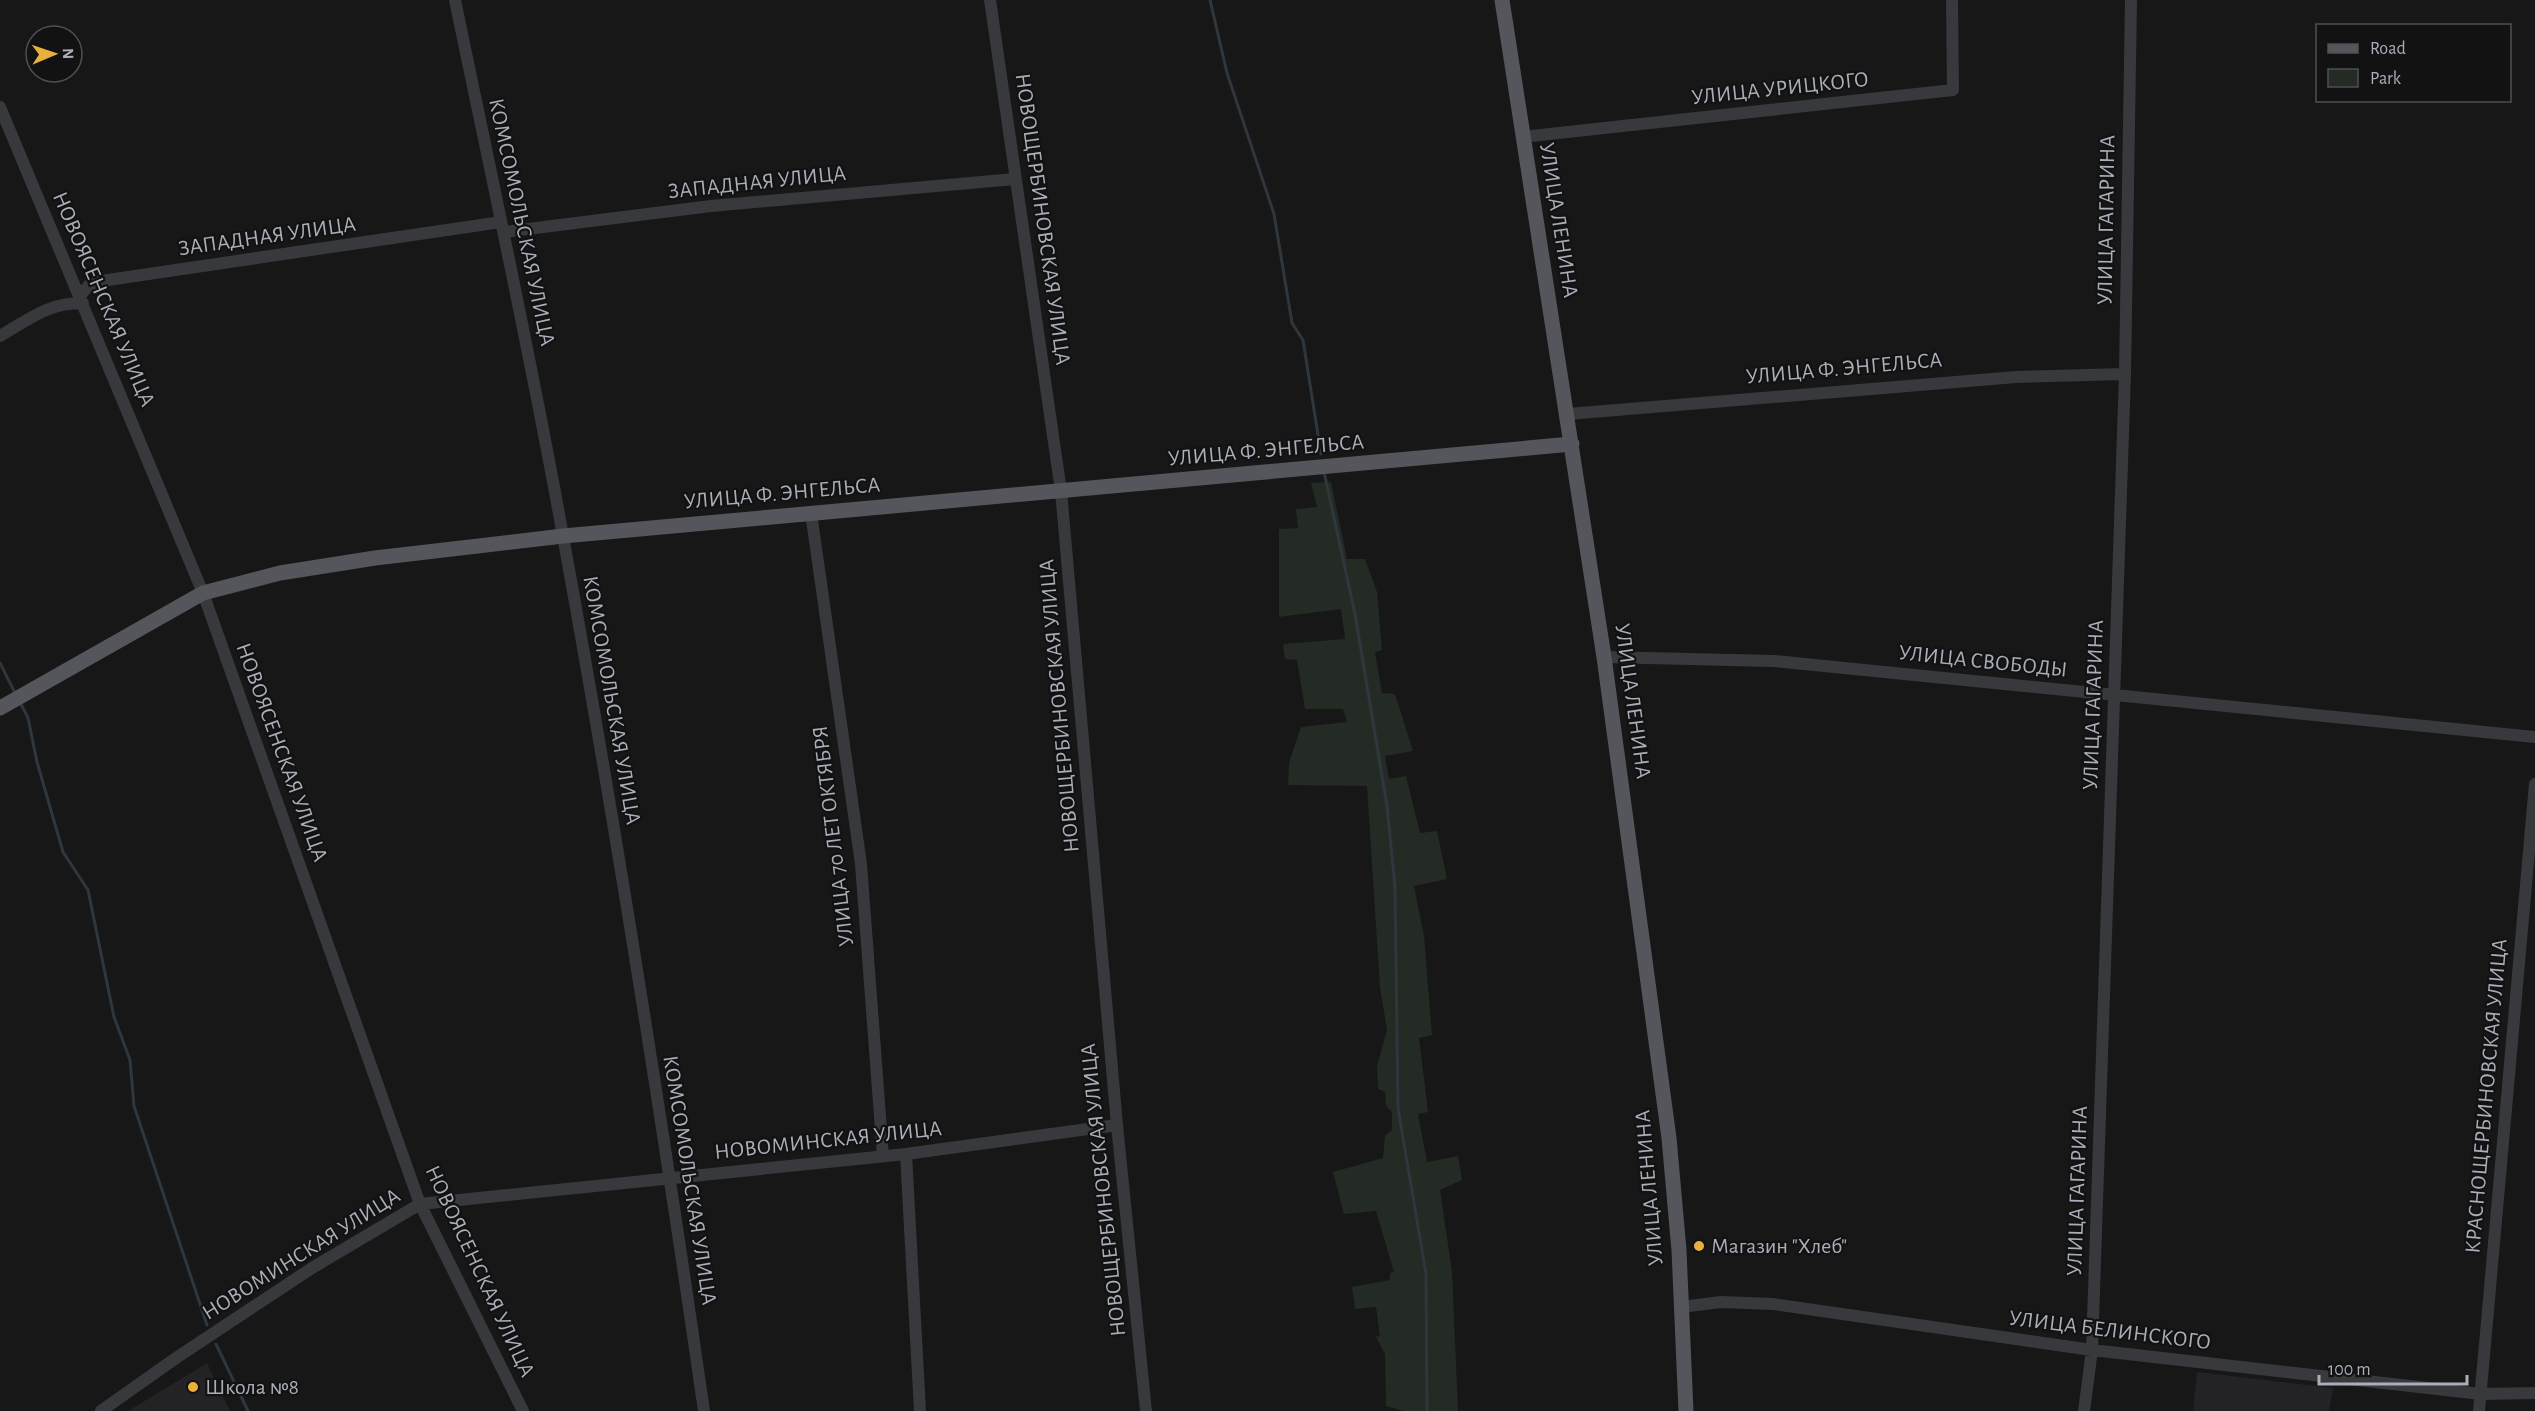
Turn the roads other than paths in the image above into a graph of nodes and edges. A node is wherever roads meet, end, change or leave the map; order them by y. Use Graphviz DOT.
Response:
graph roads {
  1 [pos="455,0"];
  2 [pos="990,0"];
  3 [pos="1502,0"];
  4 [pos="1952,0"];
  5 [pos="2131,0"];
  6 [pos="0,107"];
  7 [pos="1522,137"];
  8 [pos="1015,179"];
  9 [pos="502,227"];
  10 [pos="81,299"];
  11 [pos="0,336"];
  12 [pos="2125,374"];
  13 [pos="1568,414"];
  14 [pos="1572,444"];
  15 [pos="1061,491"];
  16 [pos="811,513"];
  17 [pos="563,536"];
  18 [pos="203,593"];
  19 [pos="1604,657"];
  20 [pos="2115,696"];
  21 [pos="4,706"];
  22 [pos="2535,737"];
  23 [pos="2535,784"];
  24 [pos="1117,1125"];
  25 [pos="906,1154"];
  26 [pos="884,1156"];
  27 [pos="671,1179"];
  28 [pos="420,1204"];
  29 [pos="1681,1307"];
  30 [pos="2092,1350"];
  31 [pos="2535,1393"];
  32 [pos="2481,1394"];
  33 [pos="101,1411"];
  34 [pos="523,1411"];
  35 [pos="704,1411"];
  36 [pos="920,1411"];
  37 [pos="1146,1411"];
  38 [pos="1686,1411"];
  39 [pos="2084,1411"];
  40 [pos="2479,1411"];
  1 -- 9 [label="street, КОМСОМОЛЬСКАЯ УЛИЦА"];
  2 -- 8 [label="street, НОВОЩЕРБИНОВСКАЯ УЛИЦА"];
  3 -- 7 [label="main road, УЛИЦА ЛЕНИНА"];
  4 -- 7 [label="street, УЛИЦА УРИЦКОГО"];
  5 -- 12 [label="street, УЛИЦА ГАГАРИНА"];
  6 -- 10 [label="street, НОВОЯСЕНСКАЯ УЛИЦА"];
  7 -- 13 [label="main road, УЛИЦА ЛЕНИНА"];
  8 -- 9 [label="street, ЗАПАДНАЯ УЛИЦА"];
  8 -- 15 [label="street, НОВОЩЕРБИНОВСКАЯ УЛИЦА"];
  9 -- 10 [label="street, ЗАПАДНАЯ УЛИЦА"];
  9 -- 17 [label="street, КОМСОМОЛЬСКАЯ УЛИЦА"];
  10 -- 11 [label="street, ЗАПАДНАЯ УЛИЦА"];
  10 -- 18 [label="street, НОВОЯСЕНСКАЯ УЛИЦА"];
  12 -- 13 [label="street, УЛИЦА Ф. ЭНГЕЛЬСА"];
  12 -- 20 [label="street, УЛИЦА ГАГАРИНА"];
  13 -- 14 [label="main road, УЛИЦА ЛЕНИНА"];
  14 -- 15 [label="main road, УЛИЦА Ф. ЭНГЕЛЬСА"];
  14 -- 19 [label="main road, УЛИЦА ЛЕНИНА"];
  15 -- 16 [label="main road, УЛИЦА Ф. ЭНГЕЛЬСА"];
  15 -- 24 [label="street, НОВОЩЕРБИНОВСКАЯ УЛИЦА"];
  16 -- 17 [label="main road, УЛИЦА Ф. ЭНГЕЛЬСА"];
  16 -- 26 [label="street, УЛИЦА 70 ЛЕТ ОКТЯБРЯ"];
  17 -- 18 [label="main road, УЛИЦА Ф. ЭНГЕЛЬСА"];
  17 -- 27 [label="street, КОМСОМОЛЬСКАЯ УЛИЦА"];
  18 -- 21 [label="main road, УЛИЦА Ф. ЭНГЕЛЬСА"];
  18 -- 28 [label="street, НОВОЯСЕНСКАЯ УЛИЦА"];
  19 -- 20 [label="street, УЛИЦА СВОБОДЫ"];
  19 -- 29 [label="main road, УЛИЦА ЛЕНИНА"];
  20 -- 22 [label="street, УЛИЦА СВОБОДЫ"];
  20 -- 30 [label="street, УЛИЦА ГАГАРИНА"];
  23 -- 32 [label="street, КРАСНОЩЕРБИНОВСКАЯ УЛИЦА"];
  24 -- 25 [label="street, НОВОМИНСКАЯ УЛИЦА"];
  24 -- 37 [label="street, НОВОЩЕРБИНОВСКАЯ УЛИЦА"];
  25 -- 26 [label="street, НОВОМИНСКАЯ УЛИЦА"];
  25 -- 36 [label="street"];
  26 -- 27 [label="street, НОВОМИНСКАЯ УЛИЦА"];
  27 -- 28 [label="street, НОВОМИНСКАЯ УЛИЦА"];
  27 -- 35 [label="street, КОМСОМОЛЬСКАЯ УЛИЦА"];
  28 -- 33 [label="street, НОВОМИНСКАЯ УЛИЦА"];
  28 -- 34 [label="street, НОВОЯСЕНСКАЯ УЛИЦА"];
  29 -- 30 [label="street, УЛИЦА БЕЛИНСКОГО"];
  29 -- 38 [label="main road, УЛИЦА ЛЕНИНА"];
  30 -- 32 [label="street, УЛИЦА БЕЛИНСКОГО"];
  30 -- 39 [label="street, УЛИЦА ГАГАРИНА"];
  31 -- 32 [label="street, УЛИЦА БЕЛИНСКОГО"];
  32 -- 40 [label="street, КРАСНОЩЕРБИНОВСКАЯ УЛИЦА"];
}
